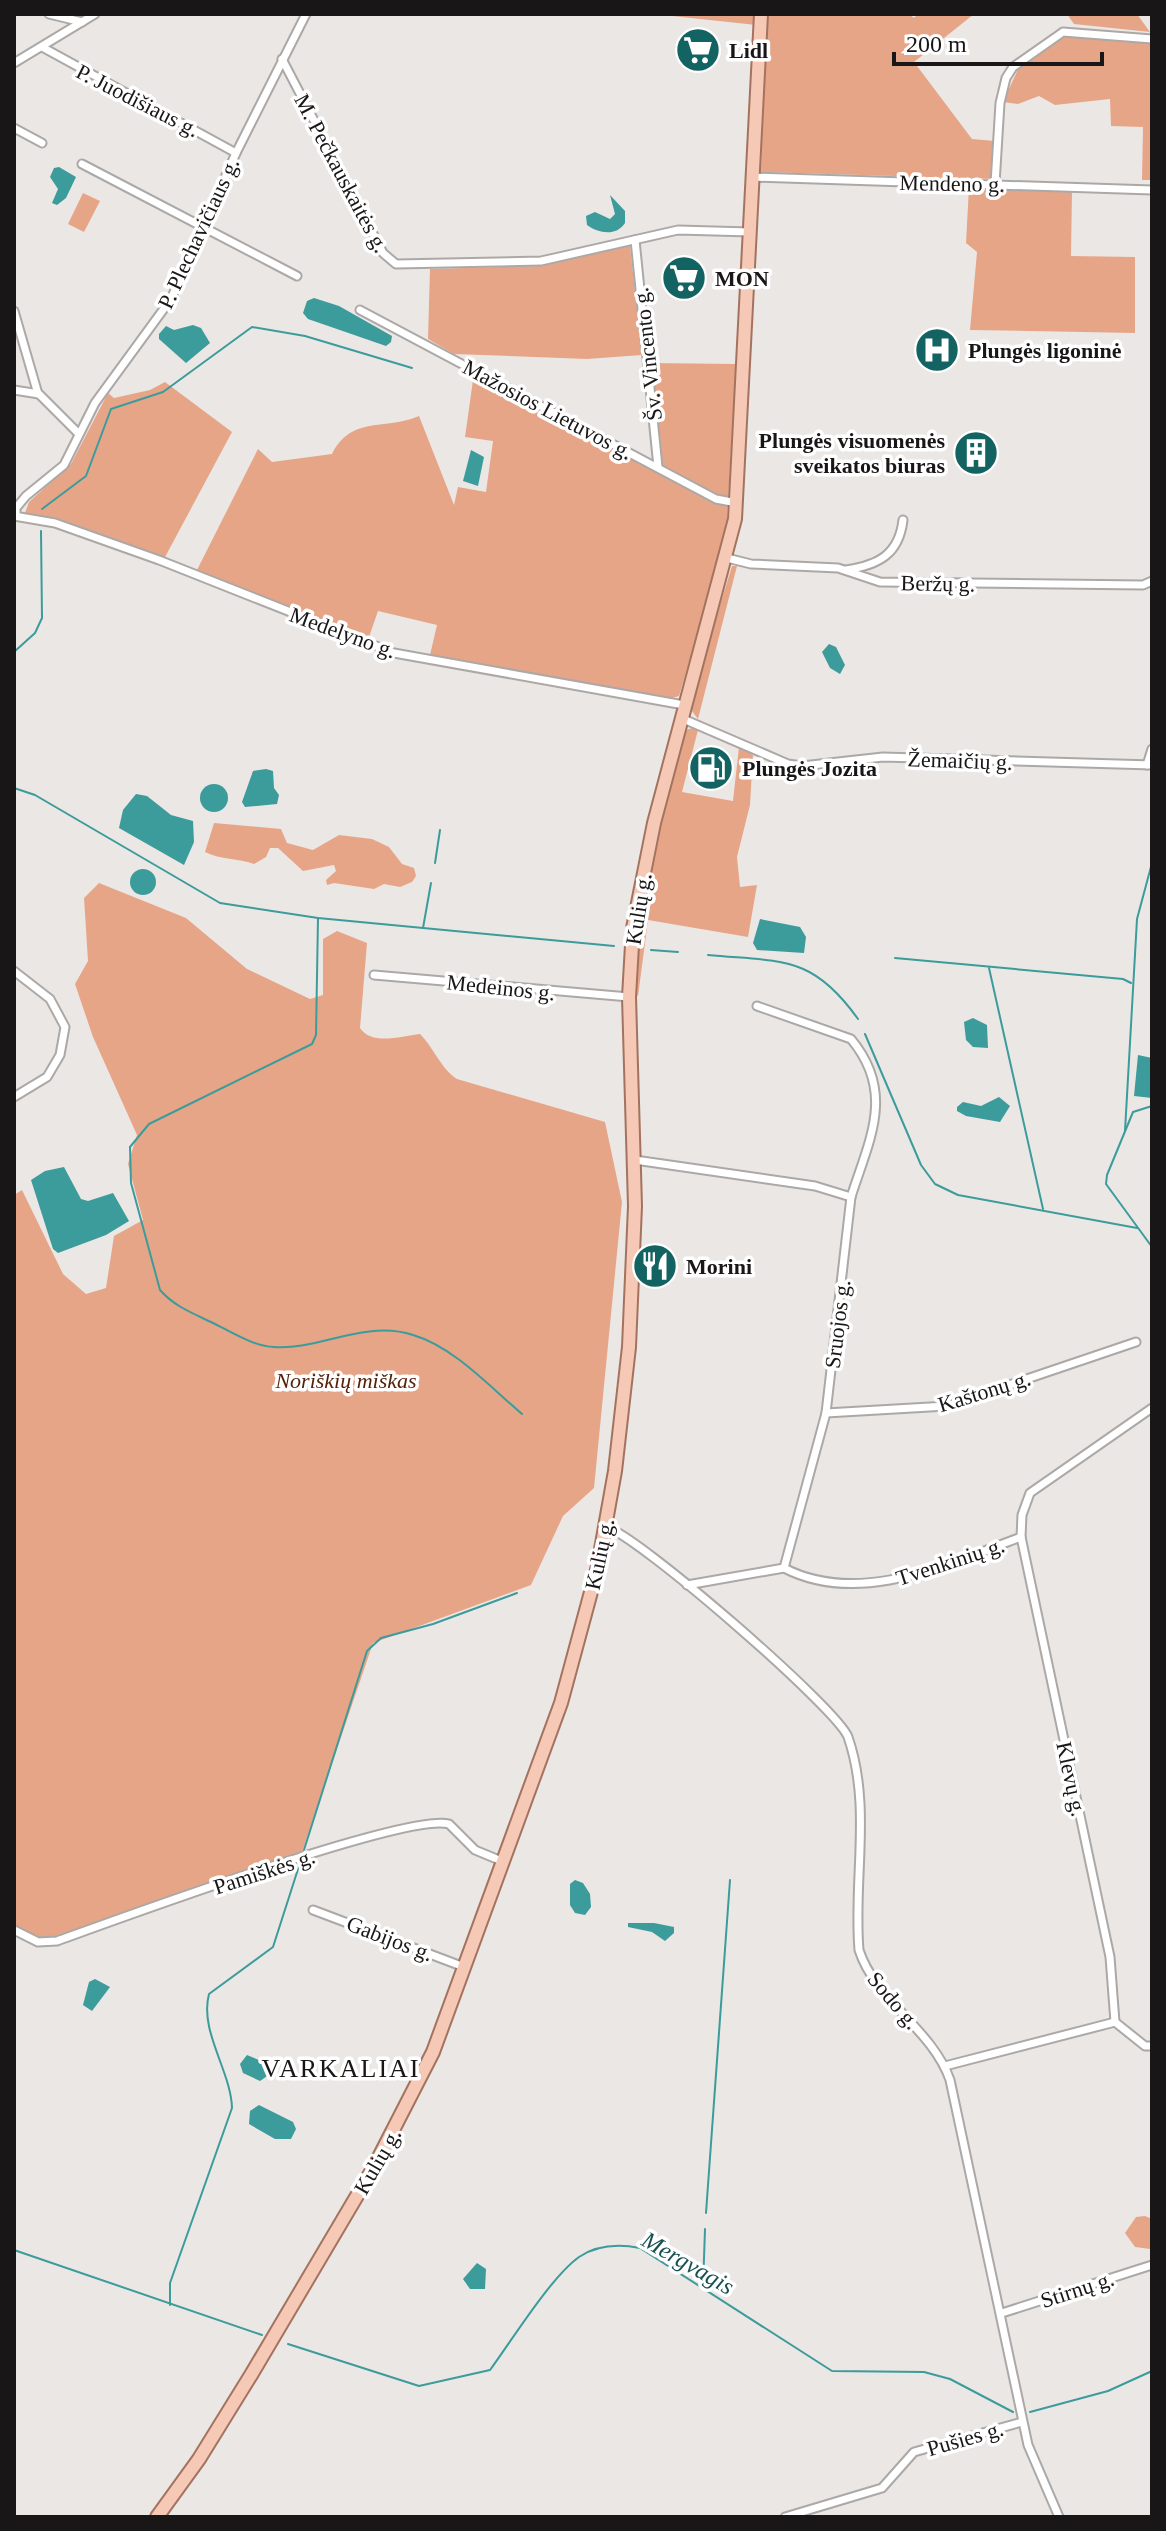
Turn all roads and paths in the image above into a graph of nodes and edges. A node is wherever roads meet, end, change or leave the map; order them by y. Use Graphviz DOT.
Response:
graph roads {
  1 [pos="49,14"];
  2 [pos="95,14"];
  3 [pos="306,14"];
  4 [pos="761,14"];
  5 [pos="82,22"];
  6 [pos="1152,39"];
  7 [pos="42,47"];
  8 [pos="282,59"];
  9 [pos="14,63"];
  10 [pos="14,128"];
  11 [pos="42,143"];
  12 [pos="236,153"];
  13 [pos="82,164"];
  14 [pos="752,177"];
  15 [pos="995,184"];
  16 [pos="1152,190"];
  17 [pos="205,225"];
  18 [pos="750,232"];
  19 [pos="635,240"];
  20 [pos="297,276"];
  21 [pos="360,310"];
  22 [pos="14,311"];
  23 [pos="14,390"];
  24 [pos="38,394"];
  25 [pos="79,434"];
  26 [pos="658,467"];
  27 [pos="737,503"];
  28 [pos="15,516"];
  29 [pos="903,520"];
  30 [pos="727,558"];
  31 [pos="846,570"];
  32 [pos="1152,581"];
  33 [pos="683,711"];
  34 [pos="1152,749"];
  35 [pos="1150,765"];
  36 [pos="14,971"];
  37 [pos="374,975"];
  38 [pos="629,997"];
  39 [pos="757,1006"];
  40 [pos="14,1097"];
  41 [pos="635,1160"];
  42 [pos="851,1197"];
  43 [pos="1136,1342"];
  44 [pos="1152,1408"];
  45 [pos="826,1413"];
  46 [pos="606,1527"];
  47 [pos="1021,1537"];
  48 [pos="784,1568"];
  49 [pos="687,1585"];
  50 [pos="506,1862"];
  51 [pos="313,1910"];
  52 [pos="14,1930"];
  53 [pos="466,1968"];
  54 [pos="1115,2022"];
  55 [pos="1152,2046"];
  56 [pos="945,2066"];
  57 [pos="1152,2265"];
  58 [pos="1002,2313"];
  59 [pos="1022,2422"];
  60 [pos="157,2517"];
  61 [pos="785,2517"];
  62 [pos="1059,2517"];
  1 -- 5 [label="street"];
  2 -- 5 [label="street"];
  3 -- 8 [label="street, P. Plechavičiaus g."];
  4 -- 14 [label="main road, Kulių g."];
  5 -- 7 [label="street"];
  6 -- 15 [label="street"];
  7 -- 9 [label="street"];
  7 -- 12 [label="street, P. Juodišiaus g."];
  8 -- 12 [label="street, P. Plechavičiaus g."];
  8 -- 19 [label="street, M. Pečkauskaitės g."];
  10 -- 11 [label="street"];
  12 -- 17 [label="street, P. Plechavičiaus g."];
  13 -- 17 [label="street"];
  14 -- 15 [label="street, Mendeno g."];
  14 -- 18 [label="main road, Kulių g."];
  15 -- 16 [label="street, Mendeno g."];
  17 -- 20 [label="street"];
  17 -- 25 [label="street, P. Plechavičiaus g."];
  18 -- 19 [label="street, M. Pečkauskaitės g."];
  18 -- 27 [label="main road, Kulių g."];
  19 -- 26 [label="street, Šv. Vincento g."];
  21 -- 26 [label="street, Mažosios Lietuvos g."];
  22 -- 24 [label="street"];
  23 -- 24 [label="street"];
  24 -- 25 [label="street"];
  25 -- 28 [label="street, P. Plechavičiaus g."];
  26 -- 27 [label="street, Mažosios Lietuvos g."];
  27 -- 30 [label="main road, Kulių g."];
  28 -- 33 [label="street, Medelyno g."];
  29 -- 31 [label="street"];
  30 -- 31 [label="street, Beržų g."];
  30 -- 33 [label="main road, Kulių g."];
  31 -- 32 [label="street, Beržų g."];
  33 -- 35 [label="street, Žemaičių g."];
  33 -- 38 [label="main road, Kulių g."];
  34 -- 35 [label="street"];
  36 -- 40 [label="street"];
  37 -- 38 [label="street, Medeinos g."];
  38 -- 41 [label="main road, Kulių g."];
  39 -- 42 [label="street, Sruojos g."];
  41 -- 42 [label="street"];
  41 -- 46 [label="main road, Kulių g."];
  42 -- 45 [label="street, Sruojos g."];
  43 -- 45 [label="street, Kaštonų g."];
  44 -- 47 [label="street, Tvenkinių g."];
  45 -- 48 [label="street, Sruojos g."];
  46 -- 49 [label="street, Sodo g."];
  46 -- 50 [label="main road, Kulių g."];
  47 -- 48 [label="street, Tvenkinių g."];
  47 -- 54 [label="street, Klevų g."];
  48 -- 49 [label="street"];
  49 -- 56 [label="street, Sodo g."];
  50 -- 52 [label="street, Pamiškės g."];
  50 -- 53 [label="main road, Kulių g."];
  51 -- 53 [label="street, Gabijos g."];
  53 -- 60 [label="main road, Kulių g."];
  54 -- 55 [label="street"];
  54 -- 56 [label="street"];
  56 -- 58 [label="street, Sodo g."];
  57 -- 58 [label="street, Stirnų g."];
  58 -- 59 [label="street, Sodo g."];
  59 -- 61 [label="street, Pušies g."];
  59 -- 62 [label="street, Sodo g."];
}
